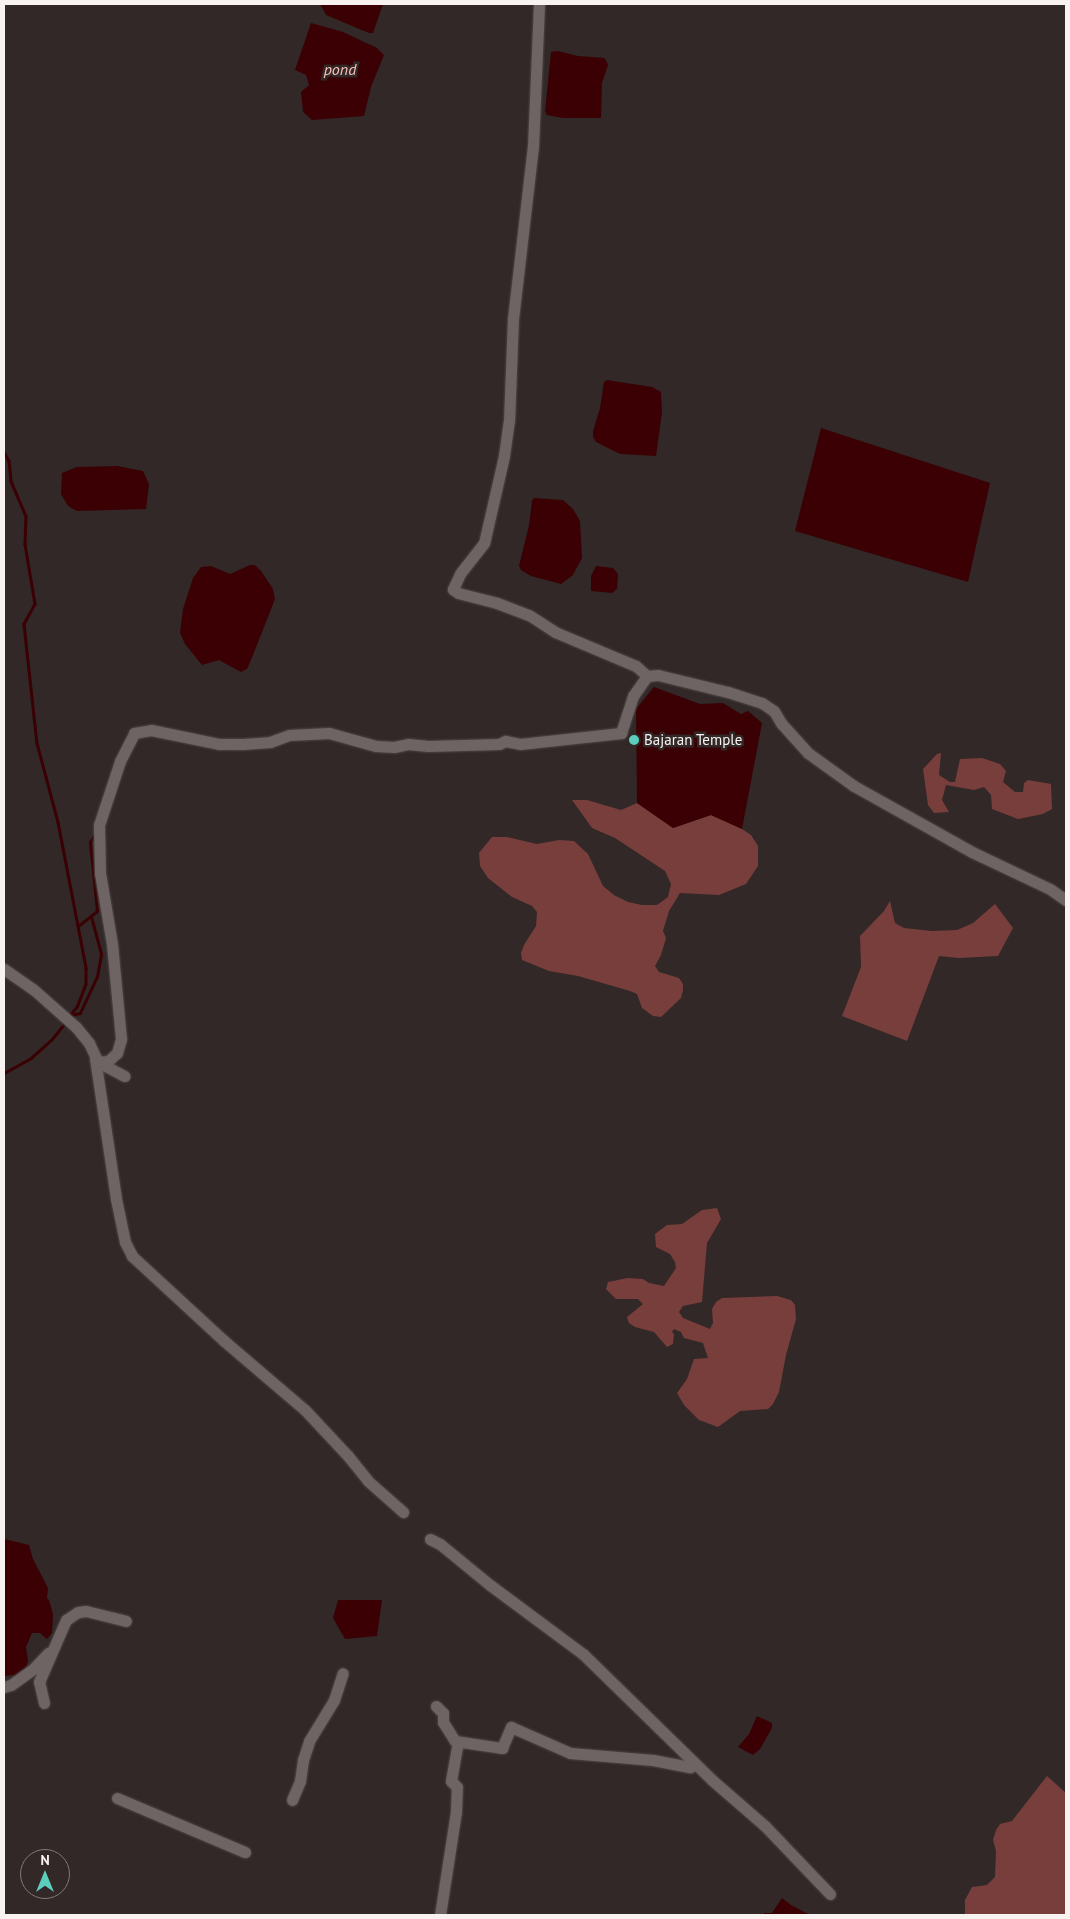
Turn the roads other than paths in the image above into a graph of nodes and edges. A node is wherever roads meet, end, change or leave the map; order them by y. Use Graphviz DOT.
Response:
graph roads {
  1 [pos="539,4"];
  2 [pos="647,676"];
  3 [pos="1066,900"];
  4 [pos="4,969"];
  5 [pos="97,1060"];
  6 [pos="124,1076"];
  7 [pos="403,1512"];
  8 [pos="430,1539"];
  9 [pos="126,1621"];
  10 [pos="52,1648"];
  11 [pos="344,1673"];
  12 [pos="4,1687"];
  13 [pos="44,1703"];
  14 [pos="436,1706"];
  15 [pos="458,1742"];
  16 [pos="690,1766"];
  17 [pos="117,1798"];
  18 [pos="292,1800"];
  19 [pos="245,1852"];
  20 [pos="830,1894"];
  21 [pos="440,1915"];
  1 -- 2 [label="street"];
  2 -- 3 [label="street"];
  2 -- 5 [label="street"];
  4 -- 5 [label="street"];
  5 -- 6 [label="street"];
  5 -- 7 [label="street"];
  8 -- 20 [label="street"];
  9 -- 10 [label="street"];
  10 -- 12 [label="street"];
  10 -- 13 [label="street"];
  11 -- 18 [label="street"];
  14 -- 15 [label="street"];
  15 -- 16 [label="street"];
  15 -- 21 [label="street"];
  17 -- 19 [label="street"];
}
